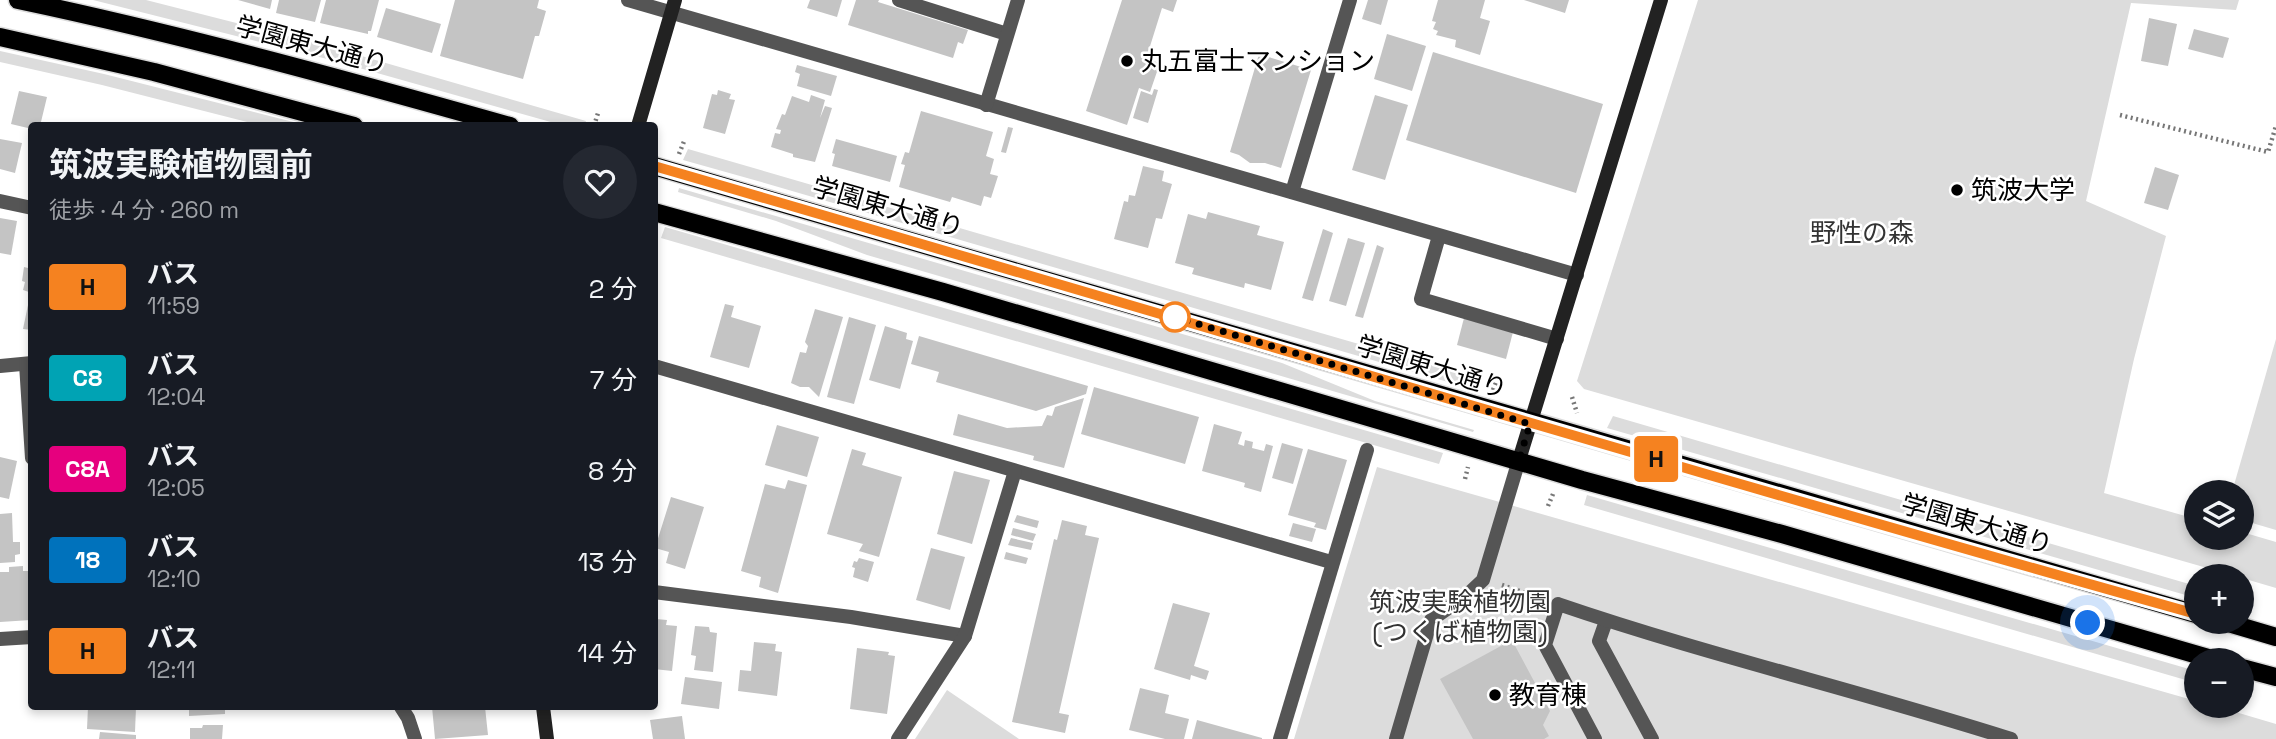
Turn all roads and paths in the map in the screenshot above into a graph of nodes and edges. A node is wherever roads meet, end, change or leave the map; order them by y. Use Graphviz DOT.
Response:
graph roads {
  1 [pos="18,0"];
  2 [pos="628,0"];
  3 [pos="899,0"];
  4 [pos="1018,0"];
  5 [pos="1350,0"];
  6 [pos="1661,0"];
  7 [pos="673,6"];
  8 [pos="1007,34"];
  9 [pos="0,37"];
  10 [pos="986,105"];
  11 [pos="598,113"];
  12 [pos="2120,115"];
  13 [pos="339,122"];
  14 [pos="496,122"];
  15 [pos="595,122"];
  16 [pos="639,122"];
  17 [pos="2276,126"];
  18 [pos="685,139"];
  19 [pos="679,155"];
  20 [pos="658,167"];
  21 [pos="1292,192"];
  22 [pos="0,201"];
  23 [pos="28,207"];
  24 [pos="658,213"];
  25 [pos="1439,236"];
  26 [pos="1577,275"];
  27 [pos="1557,339"];
  28 [pos="28,363"];
  29 [pos="0,366"];
  30 [pos="658,367"];
  31 [pos="1499,374"];
  32 [pos="1493,392"];
  33 [pos="1572,397"];
  34 [pos="1576,421"];
  35 [pos="1530,424"];
  36 [pos="1367,450"];
  37 [pos="1519,460"];
  38 [pos="1015,471"];
  39 [pos="1331,562"];
  40 [pos="1483,580"];
  41 [pos="658,593"];
  42 [pos="1558,604"];
  43 [pos="2184,611"];
  44 [pos="1606,621"];
  45 [pos="2254,630"];
  46 [pos="965,636"];
  47 [pos="28,637"];
  48 [pos="2276,637"];
  49 [pos="0,639"];
  50 [pos="2184,651"];
  51 [pos="2254,671"];
  52 [pos="2276,677"];
  53 [pos="403,710"];
  54 [pos="543,710"];
  55 [pos="415,739"];
  56 [pos="547,739"];
  57 [pos="898,739"];
  58 [pos="1280,739"];
  59 [pos="1396,739"];
  60 [pos="1595,739"];
  61 [pos="1652,739"];
  62 [pos="2011,739"];
  1 -- 14 [label="main road, 学園東大通り"];
  2 -- 7 [label="street"];
  3 -- 8 [label="street"];
  4 -- 8 [label="street"];
  5 -- 21 [label="street"];
  6 -- 26 [label="street"];
  7 -- 10 [label="street"];
  7 -- 16 [label="street"];
  8 -- 10 [label="street"];
  9 -- 13 [label="main road"];
  10 -- 21 [label="street"];
  11 -- 15 [label="path"];
  12 -- 17 [label="path"];
  18 -- 19 [label="path"];
  20 -- 35 [label="main road, 学園東大通り"];
  21 -- 25 [label="street"];
  22 -- 23 [label="street"];
  24 -- 37 [label="main road"];
  25 -- 26 [label="street"];
  25 -- 27 [label="street"];
  26 -- 27 [label="street"];
  27 -- 35 [label="street"];
  28 -- 29 [label="street"];
  30 -- 38 [label="street"];
  31 -- 32 [label="path"];
  33 -- 34 [label="path"];
  35 -- 37 [label="street"];
  35 -- 43 [label="main road, 学園東大通り"];
  36 -- 39 [label="street"];
  37 -- 40 [label="street"];
  37 -- 50 [label="main road"];
  38 -- 39 [label="street"];
  38 -- 46 [label="street"];
  39 -- 58 [label="street"];
  40 -- 42 [label="path"];
  40 -- 59 [label="street"];
  41 -- 46 [label="street"];
  42 -- 44 [label="street"];
  42 -- 60 [label="street"];
  44 -- 61 [label="street"];
  44 -- 62 [label="street"];
  45 -- 48 [label="main road"];
  46 -- 57 [label="street"];
  47 -- 49 [label="street"];
  51 -- 52 [label="main road"];
  53 -- 55 [label="street"];
  54 -- 56 [label="street"];
}
